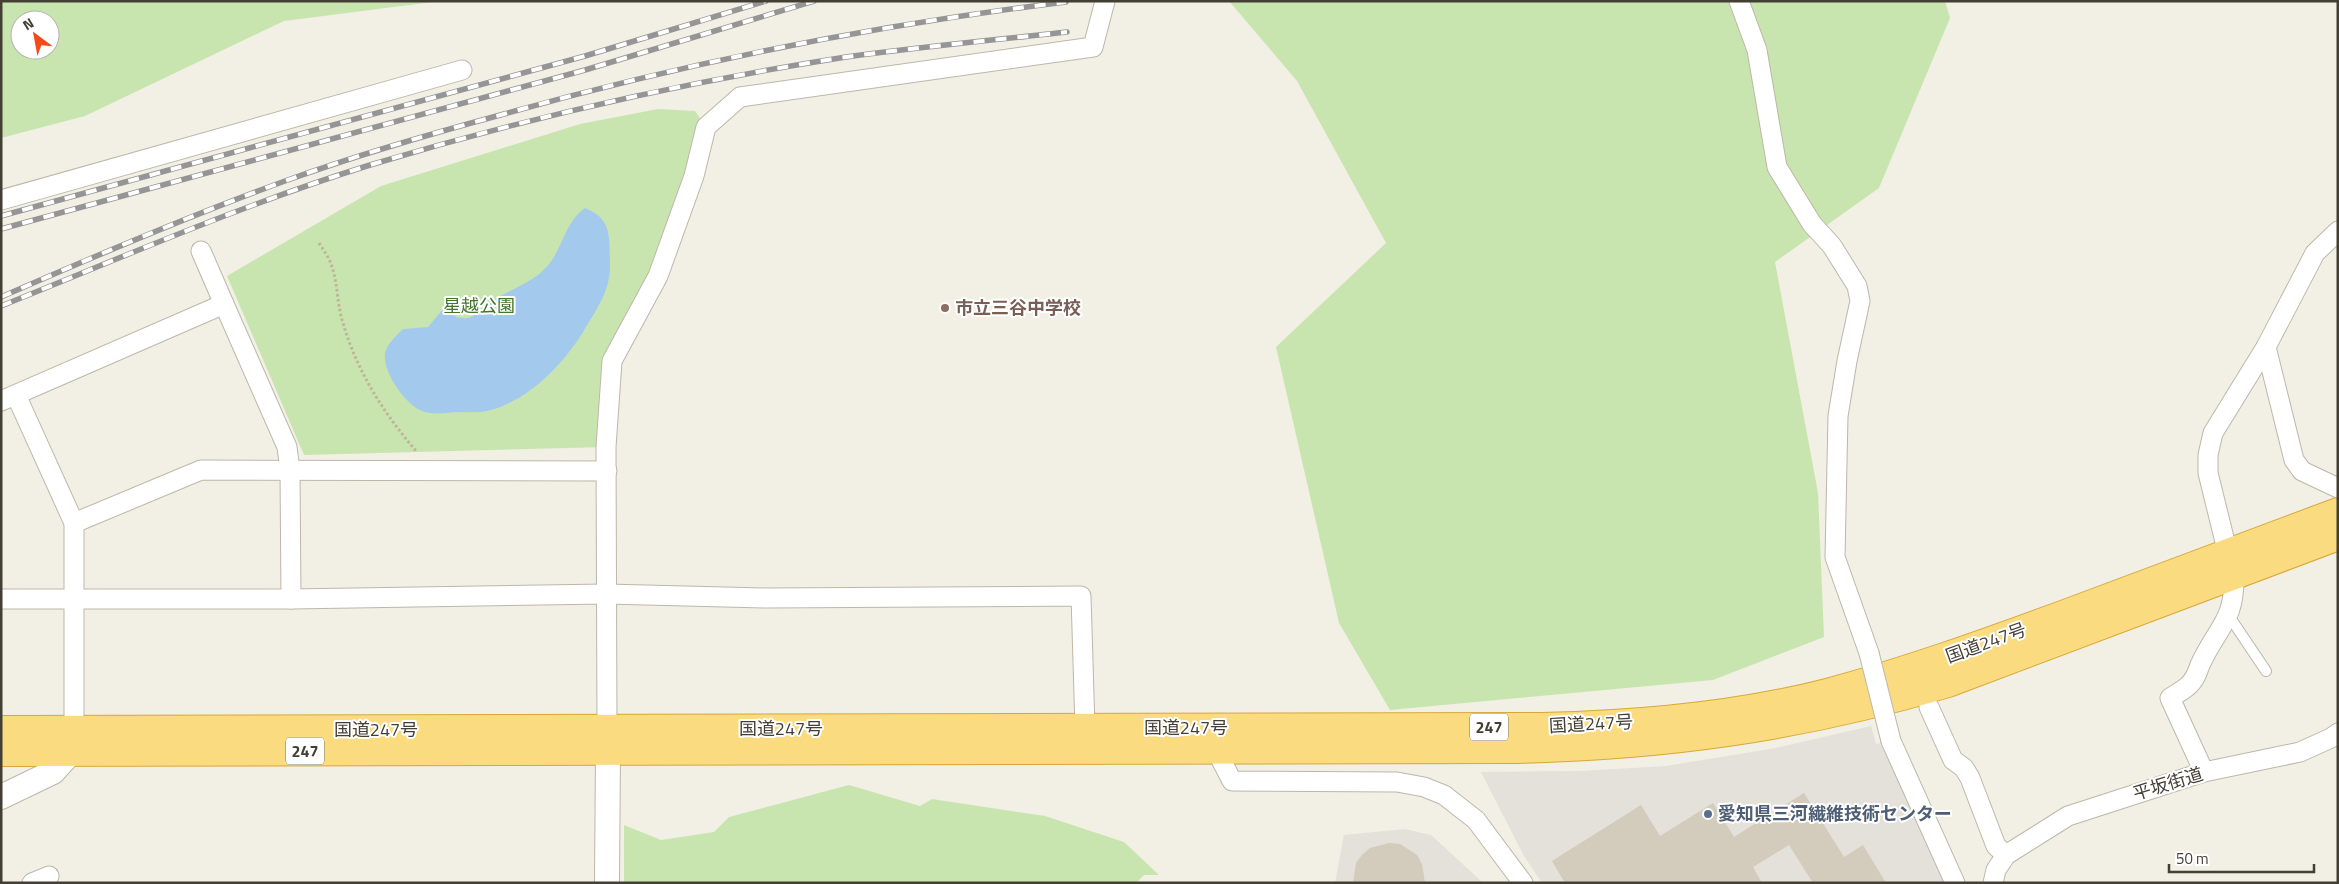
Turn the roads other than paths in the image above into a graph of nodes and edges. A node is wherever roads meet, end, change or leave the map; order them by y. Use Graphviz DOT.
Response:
graph roads {
  1 [pos="1105,1"];
  2 [pos="1739,1"];
  3 [pos="462,70"];
  4 [pos="1,200"];
  5 [pos="2338,231"];
  6 [pos="201,251"];
  7 [pos="224,304"];
  8 [pos="2266,348"];
  9 [pos="9,398"];
  10 [pos="290,470"];
  11 [pos="606,471"];
  12 [pos="2338,488"];
  13 [pos="2338,512"];
  14 [pos="74,523"];
  15 [pos="2338,536"];
  16 [pos="2231,565"];
  17 [pos="606,594"];
  18 [pos="1,599"];
  19 [pos="74,599"];
  20 [pos="292,599"];
  21 [pos="2229,616"];
  22 [pos="2266,670"];
  23 [pos="1929,707"];
  24 [pos="1085,728"];
  25 [pos="1,730"];
  26 [pos="2338,733"];
  27 [pos="607,740"];
  28 [pos="73,741"];
  29 [pos="1216,750"];
  30 [pos="1,752"];
  31 [pos="2204,772"];
  32 [pos="1,797"];
  33 [pos="2006,855"];
  34 [pos="49,876"];
  35 [pos="32,883"];
  36 [pos="608,883"];
  37 [pos="1523,883"];
  38 [pos="1955,883"];
  39 [pos="1993,883"];
  1 -- 11 [label="street"];
  2 -- 38 [label="street, bridge"];
  3 -- 4 [label="street"];
  5 -- 8 [label="street"];
  6 -- 7 [label="street"];
  7 -- 9 [label="street"];
  7 -- 10 [label="street"];
  8 -- 12 [label="street"];
  8 -- 16 [label="street"];
  9 -- 14 [label="street"];
  10 -- 11 [label="street"];
  10 -- 14 [label="street"];
  10 -- 20 [label="street"];
  11 -- 17 [label="street"];
  13 -- 16 [label="highway, 国道247号 / 247"];
  14 -- 19 [label="street"];
  15 -- 16 [label="highway, 国道247号 / 247"];
  16 -- 21 [label="street"];
  16 -- 24 [label="highway, 国道247号 / 247"];
  16 -- 29 [label="highway, 国道247号 / 247"];
  17 -- 20 [label="street"];
  17 -- 24 [label="street"];
  17 -- 27 [label="street"];
  18 -- 19 [label="street"];
  19 -- 20 [label="street"];
  19 -- 28 [label="street"];
  21 -- 22 [label="lane"];
  21 -- 31 [label="street"];
  23 -- 33 [label="street"];
  24 -- 27 [label="highway, 国道247号 / 247"];
  25 -- 28 [label="highway, 国道247号 / 247"];
  26 -- 31 [label="street, 平坂街道"];
  27 -- 28 [label="highway, 国道247号 / 247"];
  27 -- 29 [label="highway, 国道247号 / 247"];
  27 -- 36 [label="street"];
  28 -- 30 [label="highway, 国道247号 / 247"];
  28 -- 32 [label="street"];
  29 -- 37 [label="street"];
  31 -- 33 [label="street, 平坂街道"];
  33 -- 39 [label="street"];
  34 -- 35 [label="street"];
}
